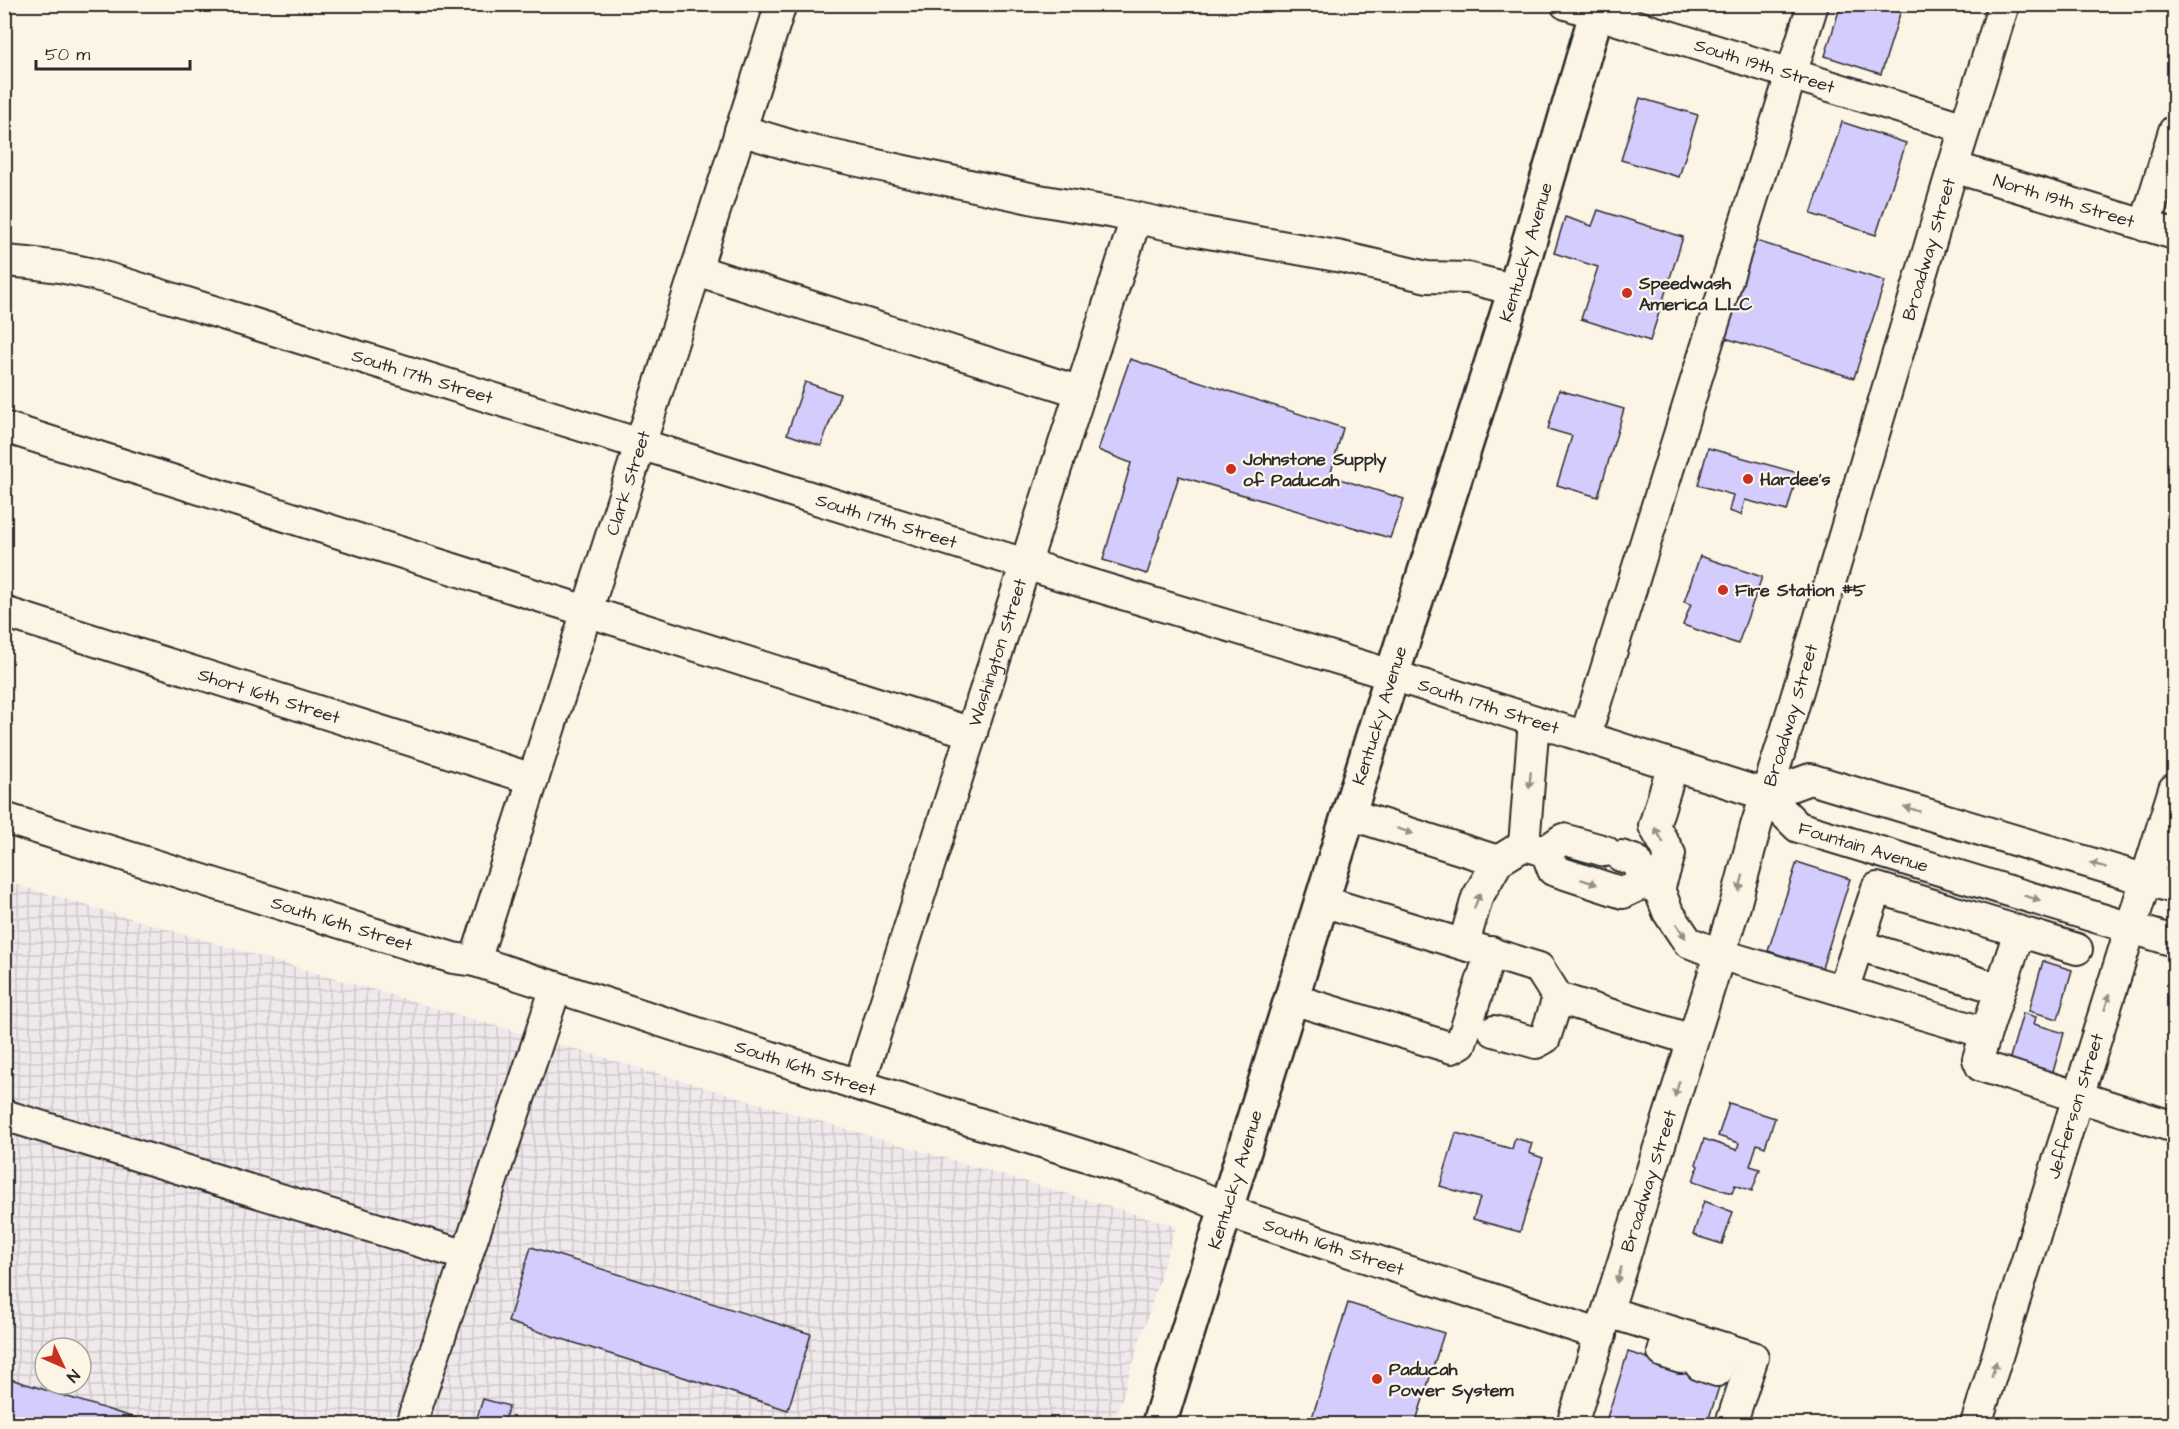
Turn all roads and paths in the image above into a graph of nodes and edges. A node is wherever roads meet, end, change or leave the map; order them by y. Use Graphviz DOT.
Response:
graph roads {
  1 [pos="781,4"];
  2 [pos="1813,4"];
  3 [pos="2004,4"];
  4 [pos="1587,8"];
  5 [pos="1792,74"];
  6 [pos="1965,129"];
  7 [pos="740,130"];
  8 [pos="2175,131"];
  9 [pos="1953,167"];
  10 [pos="1136,218"];
  11 [pos="2145,226"];
  12 [pos="2175,234"];
  13 [pos="4,261"];
  14 [pos="696,270"];
  15 [pos="1515,290"];
  16 [pos="1081,392"];
  17 [pos="4,427"];
  18 [pos="640,444"];
  19 [pos="1026,564"];
  20 [pos="586,611"];
  21 [pos="4,612"];
  22 [pos="1392,675"];
  23 [pos="1534,721"];
  24 [pos="972,733"];
  25 [pos="1585,737"];
  26 [pos="1674,765"];
  27 [pos="533,779"];
  28 [pos="2175,789"];
  29 [pos="1766,795"];
  30 [pos="1349,814"];
  31 [pos="4,818"];
  32 [pos="1535,848"];
  33 [pos="1888,854"];
  34 [pos="1498,861"];
  35 [pos="1940,870"];
  36 [pos="2146,879"];
  37 [pos="1652,886"];
  38 [pos="1877,888"];
  39 [pos="1998,888"];
  40 [pos="2175,888"];
  41 [pos="1322,901"];
  42 [pos="1929,904"];
  43 [pos="2070,910"];
  44 [pos="1988,922"];
  45 [pos="2131,928"];
  46 [pos="2019,932"];
  47 [pos="2175,941"];
  48 [pos="1858,945"];
  49 [pos="1477,947"];
  50 [pos="1719,954"];
  51 [pos="475,961"];
  52 [pos="556,987"];
  53 [pos="2000,989"];
  54 [pos="1843,990"];
  55 [pos="1558,998"];
  56 [pos="1292,999"];
  57 [pos="1494,1031"];
  58 [pos="1986,1033"];
  59 [pos="1692,1040"];
  60 [pos="859,1085"];
  61 [pos="2078,1098"];
  62 [pos="4,1114"];
  63 [pos="2175,1127"];
  64 [pos="1227,1208"];
  65 [pos="467,1256"];
  66 [pos="1604,1323"];
  67 [pos="1725,1348"];
  68 [pos="1684,1351"];
  69 [pos="411,1425"];
  70 [pos="1159,1425"];
  71 [pos="1572,1425"];
  72 [pos="1731,1425"];
  73 [pos="1976,1425"];
  1 -- 7 [label="street, Clark Street"];
  2 -- 5 [label="street"];
  3 -- 6 [label="street, Broadway Street"];
  4 -- 5 [label="street, South 19th Street"];
  4 -- 15 [label="main road, Kentucky Avenue"];
  5 -- 6 [label="street, South 19th Street"];
  5 -- 25 [label="street"];
  6 -- 9 [label="street, Broadway Street"];
  7 -- 10 [label="street"];
  7 -- 14 [label="street, Clark Street"];
  8 -- 11 [label="street"];
  9 -- 11 [label="street, North 19th Street"];
  9 -- 29 [label="street, Broadway Street"];
  10 -- 15 [label="street"];
  10 -- 16 [label="street, Washington Street"];
  11 -- 12 [label="street, North 19th Street"];
  13 -- 18 [label="street, South 17th Street"];
  14 -- 16 [label="street"];
  14 -- 18 [label="street, Clark Street"];
  15 -- 22 [label="main road, Kentucky Avenue"];
  16 -- 19 [label="street, Washington Street"];
  17 -- 20 [label="street"];
  18 -- 19 [label="street, South 17th Street"];
  18 -- 20 [label="street, Clark Street"];
  19 -- 22 [label="street, South 17th Street"];
  19 -- 24 [label="street, Washington Street"];
  20 -- 24 [label="street"];
  20 -- 27 [label="street, Clark Street"];
  21 -- 27 [label="street, Short 16th Street"];
  22 -- 23 [label="street, South 17th Street"];
  22 -- 30 [label="main road, Kentucky Avenue"];
  23 -- 25 [label="street, South 17th Street"];
  23 -- 32 [label="street, one-way"];
  24 -- 60 [label="street, Washington Street"];
  25 -- 26 [label="street, South 17th Street"];
  26 -- 29 [label="street, South 17th Street"];
  37 -- 26 [label="street, one-way"];
  27 -- 51 [label="street, Clark Street"];
  28 -- 36 [label="street, Jefferson Street"];
  29 -- 33 [label="street, Fountain Avenue"];
  36 -- 29 [label="street, one-way"];
  29 -- 50 [label="street, Broadway Street, one-way"];
  30 -- 34 [label="street, one-way"];
  30 -- 41 [label="main road, Kentucky Avenue"];
  31 -- 51 [label="street, South 16th Street"];
  32 -- 34 [label="street"];
  32 -- 37 [label="street, one-way"];
  32 -- 37 [label="street"];
  33 -- 35 [label="street, Fountain Avenue"];
  33 -- 38 [label="street"];
  49 -- 34 [label="street, one-way"];
  35 -- 39 [label="street, Fountain Avenue"];
  35 -- 42 [label="street"];
  36 -- 40 [label="street"];
  36 -- 45 [label="street, Jefferson Street"];
  37 -- 50 [label="street, one-way"];
  38 -- 42 [label="street"];
  38 -- 48 [label="street"];
  39 -- 43 [label="street, Fountain Avenue, one-way"];
  39 -- 44 [label="street"];
  41 -- 49 [label="street"];
  41 -- 56 [label="main road, Kentucky Avenue"];
  42 -- 44 [label="street"];
  43 -- 45 [label="street, Fountain Avenue"];
  43 -- 46 [label="street"];
  44 -- 46 [label="street"];
  45 -- 47 [label="street, Fountain Avenue"];
  61 -- 45 [label="street, Jefferson Street, one-way"];
  46 -- 53 [label="street"];
  48 -- 53 [label="street"];
  48 -- 54 [label="street"];
  49 -- 55 [label="street"];
  49 -- 56 [label="street"];
  50 -- 54 [label="street"];
  50 -- 59 [label="street, Broadway Street"];
  51 -- 52 [label="street, South 16th Street"];
  52 -- 60 [label="street, South 16th Street"];
  52 -- 65 [label="street"];
  53 -- 58 [label="street"];
  54 -- 58 [label="street"];
  55 -- 57 [label="street"];
  55 -- 59 [label="street"];
  56 -- 64 [label="main road, Kentucky Avenue"];
  58 -- 61 [label="street"];
  59 -- 66 [label="street, Broadway Street, one-way"];
  60 -- 64 [label="street, South 16th Street"];
  61 -- 63 [label="street"];
  73 -- 61 [label="street, Jefferson Street, one-way"];
  62 -- 65 [label="street"];
  64 -- 66 [label="street, South 16th Street"];
  64 -- 70 [label="main road, Kentucky Avenue"];
  65 -- 69 [label="street"];
  66 -- 68 [label="street, South 16th Street"];
  66 -- 71 [label="street, Broadway Street"];
  67 -- 68 [label="street, South 16th Street"];
  67 -- 68 [label="street"];
  67 -- 72 [label="street, South 16th Street"];
}
